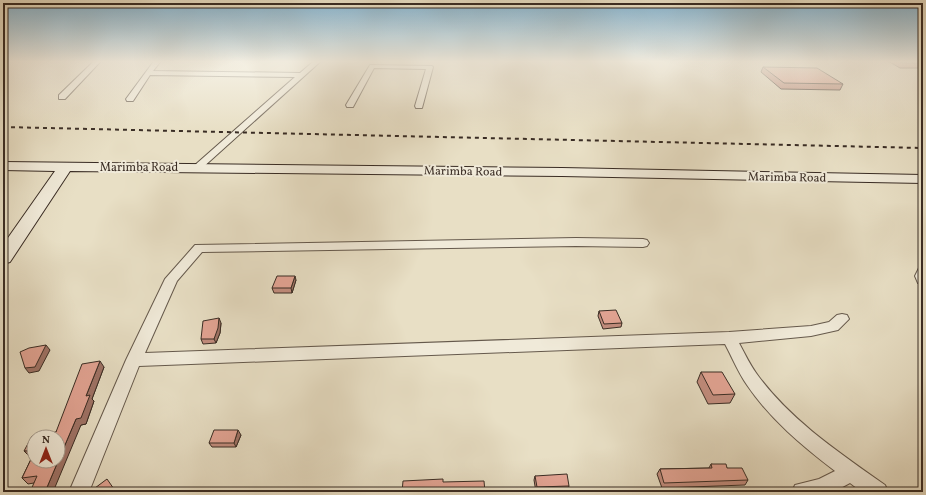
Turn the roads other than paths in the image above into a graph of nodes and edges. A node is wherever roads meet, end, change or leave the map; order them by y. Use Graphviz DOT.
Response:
graph roads {
  1 [pos="75,84"];
  2 [pos="140,84"];
  3 [pos="291,84"];
  4 [pos="362,84"];
  5 [pos="425,84"];
  6 [pos="62,97"];
  7 [pos="130,99"];
  8 [pos="350,104"];
  9 [pos="419,106"];
  10 [pos="3,166"];
  11 [pos="65,167"];
  12 [pos="198,167"];
  13 [pos="923,179"];
  14 [pos="643,243"];
  15 [pos="3,258"];
  16 [pos="923,271"];
  17 [pos="923,280"];
  18 [pos="842,319"];
  19 [pos="729,338"];
  20 [pos="134,360"];
  21 [pos="852,473"];
  22 [pos="79,492"];
  23 [pos="802,492"];
  24 [pos="878,492"];
  1 -- 6 [label="street"];
  2 -- 7 [label="street"];
  3 -- 12 [label="street"];
  4 -- 8 [label="street"];
  5 -- 9 [label="street"];
  10 -- 11 [label="street, Marimba Road"];
  11 -- 12 [label="street, Marimba Road"];
  11 -- 15 [label="street"];
  12 -- 13 [label="street, Marimba Road"];
  14 -- 20 [label="street"];
  16 -- 17 [label="street"];
  18 -- 19 [label="street"];
  19 -- 20 [label="street"];
  19 -- 21 [label="street"];
  20 -- 22 [label="street"];
  21 -- 23 [label="street"];
  21 -- 24 [label="street"];
}
